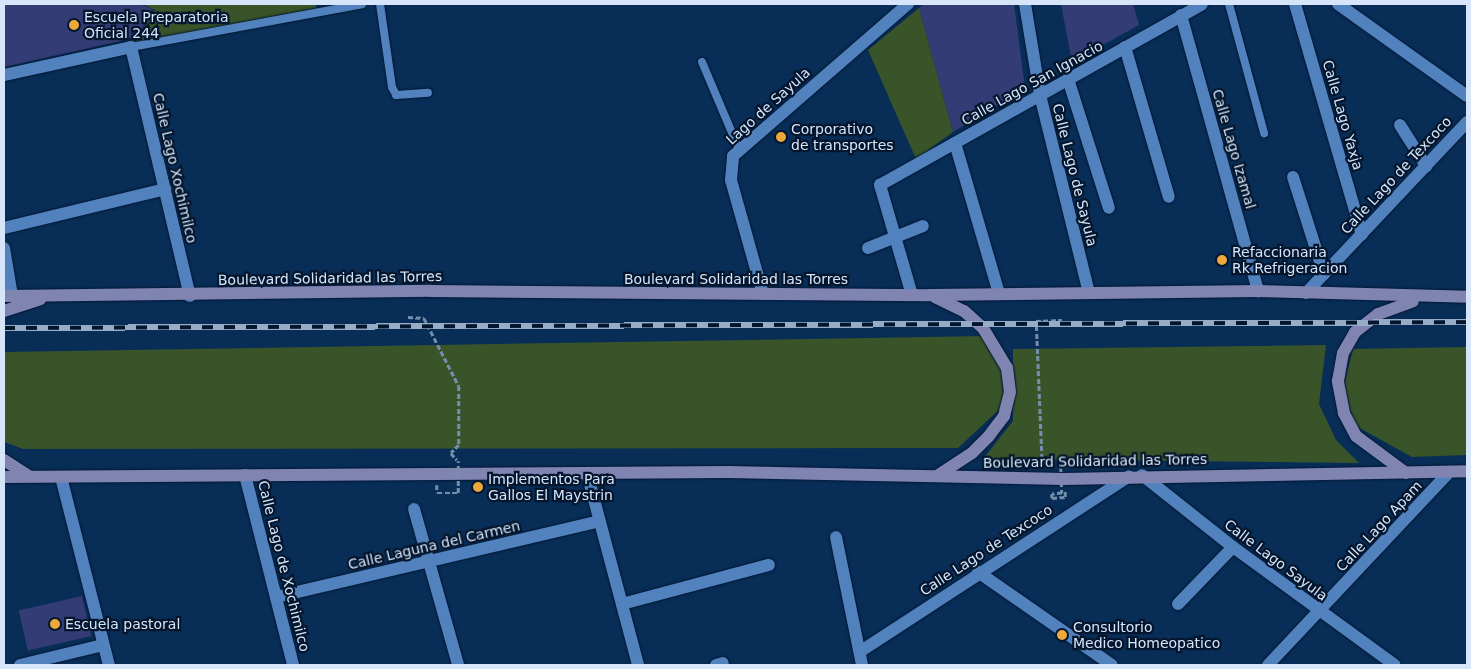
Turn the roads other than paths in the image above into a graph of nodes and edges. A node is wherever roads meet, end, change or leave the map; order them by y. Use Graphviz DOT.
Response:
graph roads {
  1 [pos="362,4"];
  2 [pos="380,4"];
  3 [pos="908,4"];
  4 [pos="1025,4"];
  5 [pos="1202,4"];
  6 [pos="1229,4"];
  7 [pos="1295,4"];
  8 [pos="1338,4"];
  9 [pos="1181,15"];
  10 [pos="130,47"];
  11 [pos="1125,47"];
  12 [pos="702,62"];
  13 [pos="4,75"];
  14 [pos="1068,79"];
  15 [pos="428,93"];
  16 [pos="1040,94"];
  17 [pos="1467,96"];
  18 [pos="1467,122"];
  19 [pos="1400,125"];
  20 [pos="1264,133"];
  21 [pos="956,143"];
  22 [pos="739,149"];
  23 [pos="1426,166"];
  24 [pos="1293,177"];
  25 [pos="164,189"];
  26 [pos="1169,197"];
  27 [pos="1109,208"];
  28 [pos="923,226"];
  29 [pos="4,228"];
  30 [pos="1362,234"];
  31 [pos="894,238"];
  32 [pos="4,248"];
  33 [pos="868,248"];
  34 [pos="1324,274"];
  35 [pos="1258,291"];
  36 [pos="999,293"];
  37 [pos="1089,293"];
  38 [pos="1306,293"];
  39 [pos="763,294"];
  40 [pos="912,294"];
  41 [pos="929,295"];
  42 [pos="8,296"];
  43 [pos="52,296"];
  44 [pos="190,296"];
  45 [pos="1467,297"];
  46 [pos="1424,298"];
  47 [pos="4,311"];
  48 [pos="4,460"];
  49 [pos="1467,471"];
  50 [pos="1406,472"];
  51 [pos="1449,472"];
  52 [pos="588,473"];
  53 [pos="245,475"];
  54 [pos="937,476"];
  55 [pos="1135,476"];
  56 [pos="4,477"];
  57 [pos="30,477"];
  58 [pos="61,477"];
  59 [pos="414,509"];
  60 [pos="600,521"];
  61 [pos="836,537"];
  62 [pos="1233,547"];
  63 [pos="429,562"];
  64 [pos="768,565"];
  65 [pos="978,572"];
  66 [pos="276,597"];
  67 [pos="622,604"];
  68 [pos="1178,604"];
  69 [pos="1320,611"];
  70 [pos="103,645"];
  71 [pos="861,651"];
  72 [pos="20,665"];
  73 [pos="109,665"];
  74 [pos="293,665"];
  75 [pos="458,665"];
  76 [pos="638,665"];
  77 [pos="862,665"];
  78 [pos="1112,665"];
  79 [pos="1268,665"];
  80 [pos="1395,665"];
  1 -- 10 [label="lane"];
  2 -- 15 [label="lane"];
  3 -- 22 [label="street, Lago de Sayula"];
  4 -- 16 [label="street, Calle Lago de Sayula"];
  5 -- 9 [label="street, Calle Lago San Ignacio"];
  6 -- 20 [label="lane"];
  7 -- 30 [label="street, Calle Lago Yaxja"];
  8 -- 17 [label="street"];
  9 -- 11 [label="street, Calle Lago San Ignacio"];
  9 -- 35 [label="street, Calle Lago Izamal"];
  10 -- 13 [label="street"];
  10 -- 25 [label="street, Calle Lago Xochimilco"];
  11 -- 14 [label="street, Calle Lago San Ignacio"];
  11 -- 26 [label="street"];
  12 -- 22 [label="lane"];
  14 -- 16 [label="street, Calle Lago San Ignacio"];
  14 -- 27 [label="street"];
  16 -- 21 [label="street, Calle Lago San Ignacio"];
  16 -- 37 [label="street, Calle Lago de Sayula"];
  18 -- 23 [label="street, Calle Lago de Texcoco"];
  19 -- 23 [label="street"];
  21 -- 31 [label="street, Calle Lago San Ignacio"];
  21 -- 36 [label="street"];
  22 -- 39 [label="street, Lago de Sayula"];
  23 -- 30 [label="street, Calle Lago de Texcoco"];
  24 -- 34 [label="street"];
  25 -- 29 [label="street"];
  25 -- 44 [label="street, Calle Lago Xochimilco"];
  28 -- 31 [label="street"];
  30 -- 34 [label="street, Calle Lago de Texcoco"];
  31 -- 33 [label="street"];
  31 -- 40 [label="street"];
  32 -- 42 [label="street"];
  34 -- 38 [label="street, Calle Lago de Texcoco"];
  35 -- 37 [label="main road, Boulevard Solidaridad las Torres"];
  35 -- 38 [label="main road, Boulevard Solidaridad las Torres"];
  36 -- 37 [label="main road, Boulevard Solidaridad las Torres"];
  36 -- 41 [label="main road, Boulevard Solidaridad las Torres"];
  38 -- 46 [label="main road, Boulevard Solidaridad las Torres"];
  39 -- 40 [label="main road, Boulevard Solidaridad las Torres"];
  39 -- 44 [label="main road, Boulevard Solidaridad las Torres"];
  40 -- 41 [label="main road, Boulevard Solidaridad las Torres"];
  41 -- 54 [label="main road"];
  42 -- 43 [label="main road, Boulevard Solidaridad las Torres"];
  43 -- 44 [label="main road, Boulevard Solidaridad las Torres"];
  43 -- 47 [label="main road"];
  45 -- 46 [label="main road, Boulevard Solidaridad las Torres"];
  46 -- 50 [label="main road"];
  48 -- 57 [label="main road"];
  49 -- 51 [label="main road, Boulevard Solidaridad las Torres"];
  50 -- 51 [label="main road, Boulevard Solidaridad las Torres"];
  50 -- 55 [label="main road, Boulevard Solidaridad las Torres"];
  51 -- 69 [label="street, Calle Lago Apam"];
  52 -- 53 [label="main road, Boulevard Solidaridad las Torres"];
  52 -- 54 [label="main road, Boulevard Solidaridad las Torres"];
  52 -- 60 [label="street"];
  53 -- 58 [label="main road, Boulevard Solidaridad las Torres"];
  53 -- 66 [label="street, Calle Lago de Xochimilco"];
  54 -- 55 [label="main road, Boulevard Solidaridad las Torres"];
  55 -- 62 [label="street, Calle Lago Sayula"];
  55 -- 65 [label="street, Calle Lago de Texcoco"];
  56 -- 57 [label="main road, Boulevard Solidaridad las Torres"];
  57 -- 58 [label="main road, Boulevard Solidaridad las Torres"];
  58 -- 70 [label="street"];
  59 -- 63 [label="street"];
  60 -- 63 [label="street, Calle Laguna del Carmen"];
  60 -- 67 [label="street"];
  61 -- 71 [label="street"];
  62 -- 68 [label="street"];
  62 -- 69 [label="street, Calle Lago Sayula"];
  63 -- 66 [label="street, Calle Laguna del Carmen"];
  63 -- 75 [label="street"];
  64 -- 67 [label="street"];
  65 -- 71 [label="street, Calle Lago de Texcoco"];
  65 -- 78 [label="street"];
  66 -- 74 [label="street, Calle Lago de Xochimilco"];
  67 -- 76 [label="street"];
  69 -- 79 [label="street, Calle Lago Apam"];
  69 -- 80 [label="street, Calle Lago Sayula"];
  70 -- 72 [label="street"];
  70 -- 73 [label="street"];
  71 -- 77 [label="street"];
}
